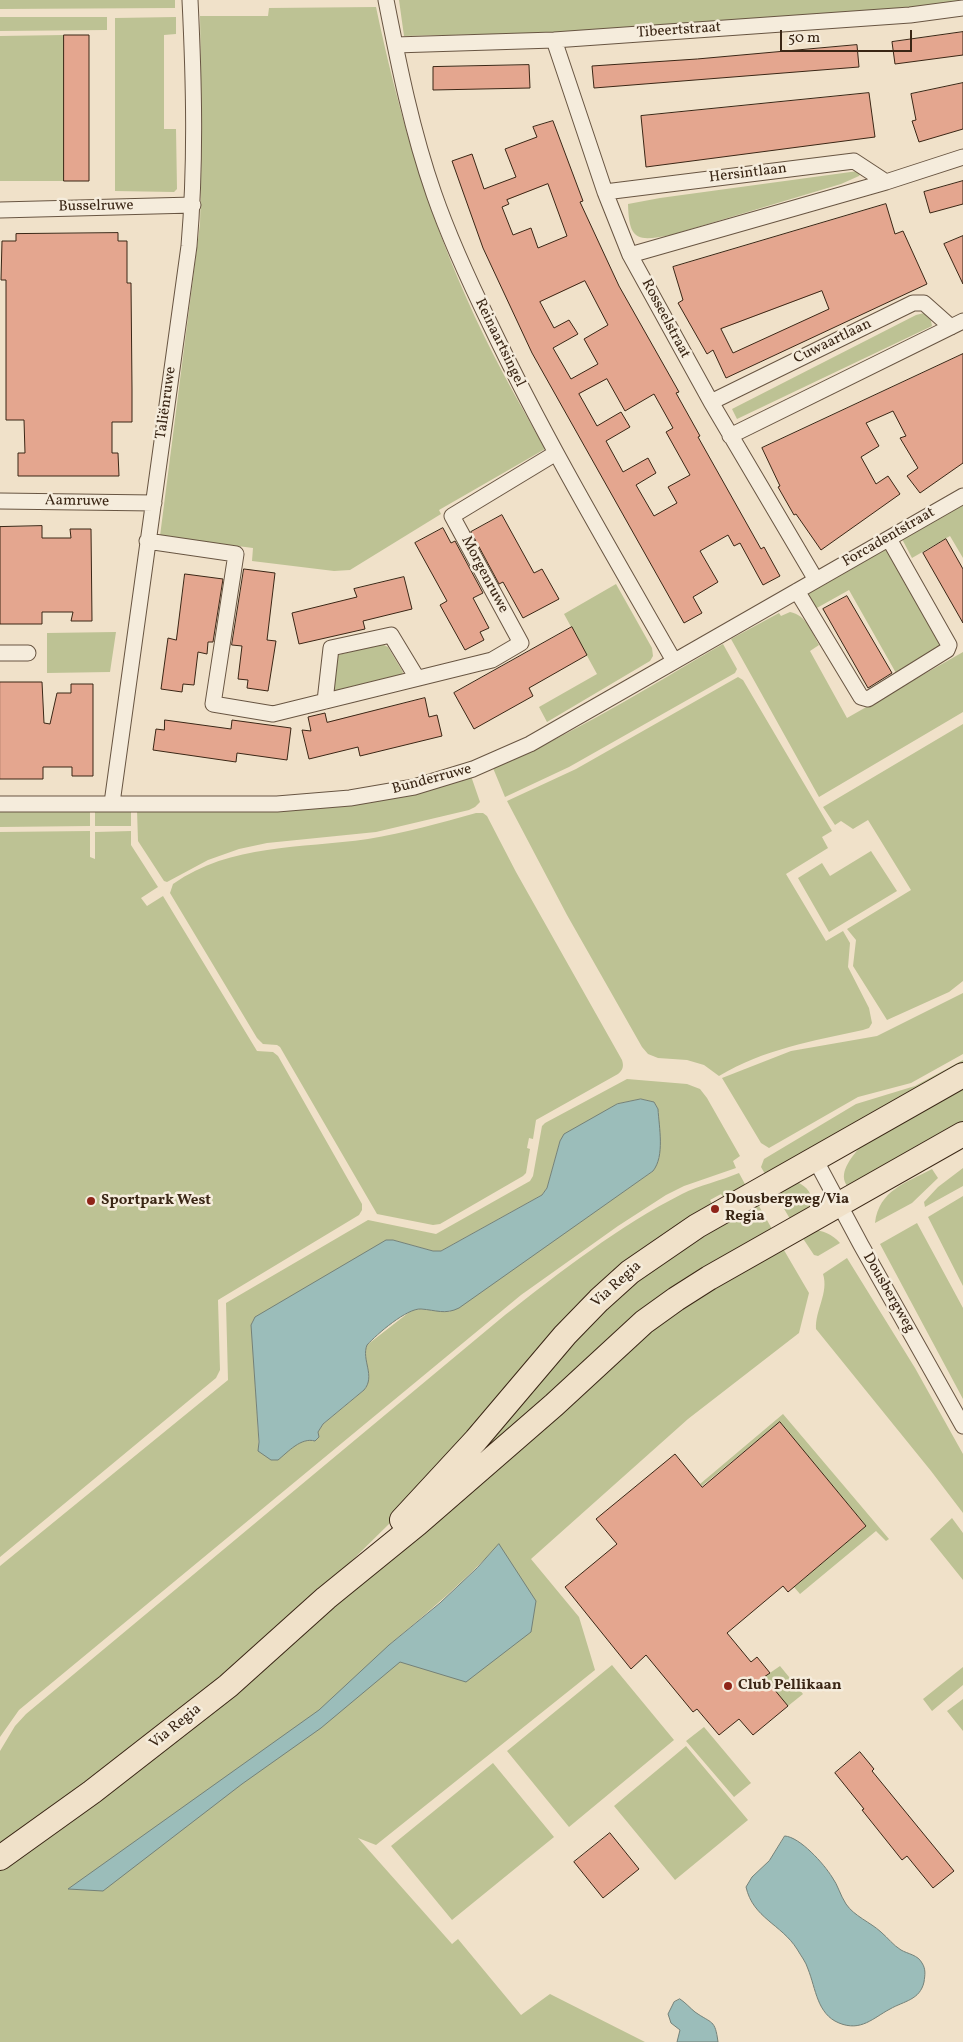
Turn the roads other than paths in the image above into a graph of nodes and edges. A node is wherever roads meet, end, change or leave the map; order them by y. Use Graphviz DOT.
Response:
graph roads {
  1 [pos="190,0"];
  2 [pos="386,0"];
  3 [pos="963,8"];
  4 [pos="554,40"];
  5 [pos="395,45"];
  6 [pos="963,157"];
  7 [pos="886,182"];
  8 [pos="605,192"];
  9 [pos="193,205"];
  10 [pos="0,210"];
  11 [pos="630,255"];
  12 [pos="957,324"];
  13 [pos="711,402"];
  14 [pos="730,436"];
  15 [pos="556,454"];
  16 [pos="963,496"];
  17 [pos="0,501"];
  18 [pos="154,503"];
  19 [pos="889,539"];
  20 [pos="147,541"];
  21 [pos="816,580"];
  22 [pos="798,591"];
  23 [pos="0,653"];
  24 [pos="28,653"];
  25 [pos="674,661"];
  26 [pos="416,678"];
  27 [pos="325,701"];
  28 [pos="112,803"];
  29 [pos="0,804"];
  30 [pos="963,1075"];
  31 [pos="963,1134"];
  32 [pos="815,1159"];
  33 [pos="839,1204"];
  34 [pos="963,1426"];
  35 [pos="343,1584"];
  36 [pos="0,1858"];
  1 -- 9 [label="street, Taliënruwe"];
  2 -- 5 [label="street, Reinaartsingel"];
  3 -- 4 [label="street, Tibeertstraat"];
  4 -- 5 [label="street, Tibeertstraat"];
  4 -- 8 [label="street, Rosseelstraat"];
  5 -- 15 [label="street, Reinaartsingel"];
  6 -- 7 [label="street"];
  7 -- 8 [label="street, Hersintlaan"];
  7 -- 11 [label="street"];
  8 -- 11 [label="street, Rosseelstraat"];
  9 -- 10 [label="street, Busselruwe"];
  9 -- 18 [label="street, Taliënruwe"];
  11 -- 13 [label="street, Rosseelstraat"];
  12 -- 13 [label="street, Cuwaartlaan"];
  12 -- 14 [label="street, Cuwaartlaan"];
  13 -- 14 [label="street, Rosseelstraat"];
  14 -- 21 [label="street, Rosseelstraat"];
  15 -- 25 [label="street, Reinaartsingel"];
  15 -- 26 [label="street, Morgenruwe"];
  16 -- 19 [label="street, Forcadentstraat"];
  17 -- 18 [label="street, Aamruwe"];
  18 -- 20 [label="street, Taliënruwe"];
  19 -- 21 [label="street, Forcadentstraat"];
  19 -- 22 [label="street"];
  20 -- 27 [label="street, Morgenruwe"];
  20 -- 28 [label="street, Taliënruwe"];
  21 -- 22 [label="street, Bunderruwe"];
  22 -- 25 [label="street, Bunderruwe"];
  23 -- 24 [label="street"];
  25 -- 28 [label="street, Bunderruwe"];
  26 -- 27 [label="street, Morgenruwe"];
  26 -- 27 [label="street"];
  28 -- 29 [label="street, Bunderruwe"];
  30 -- 32 [label="main road, Via Regia"];
  31 -- 33 [label="main road, Via Regia"];
  32 -- 33 [label="street, Dousbergweg"];
  32 -- 35 [label="main road, Via Regia"];
  33 -- 34 [label="street, Dousbergweg"];
  33 -- 35 [label="main road, Via Regia"];
  35 -- 36 [label="main road, Via Regia"];
}
